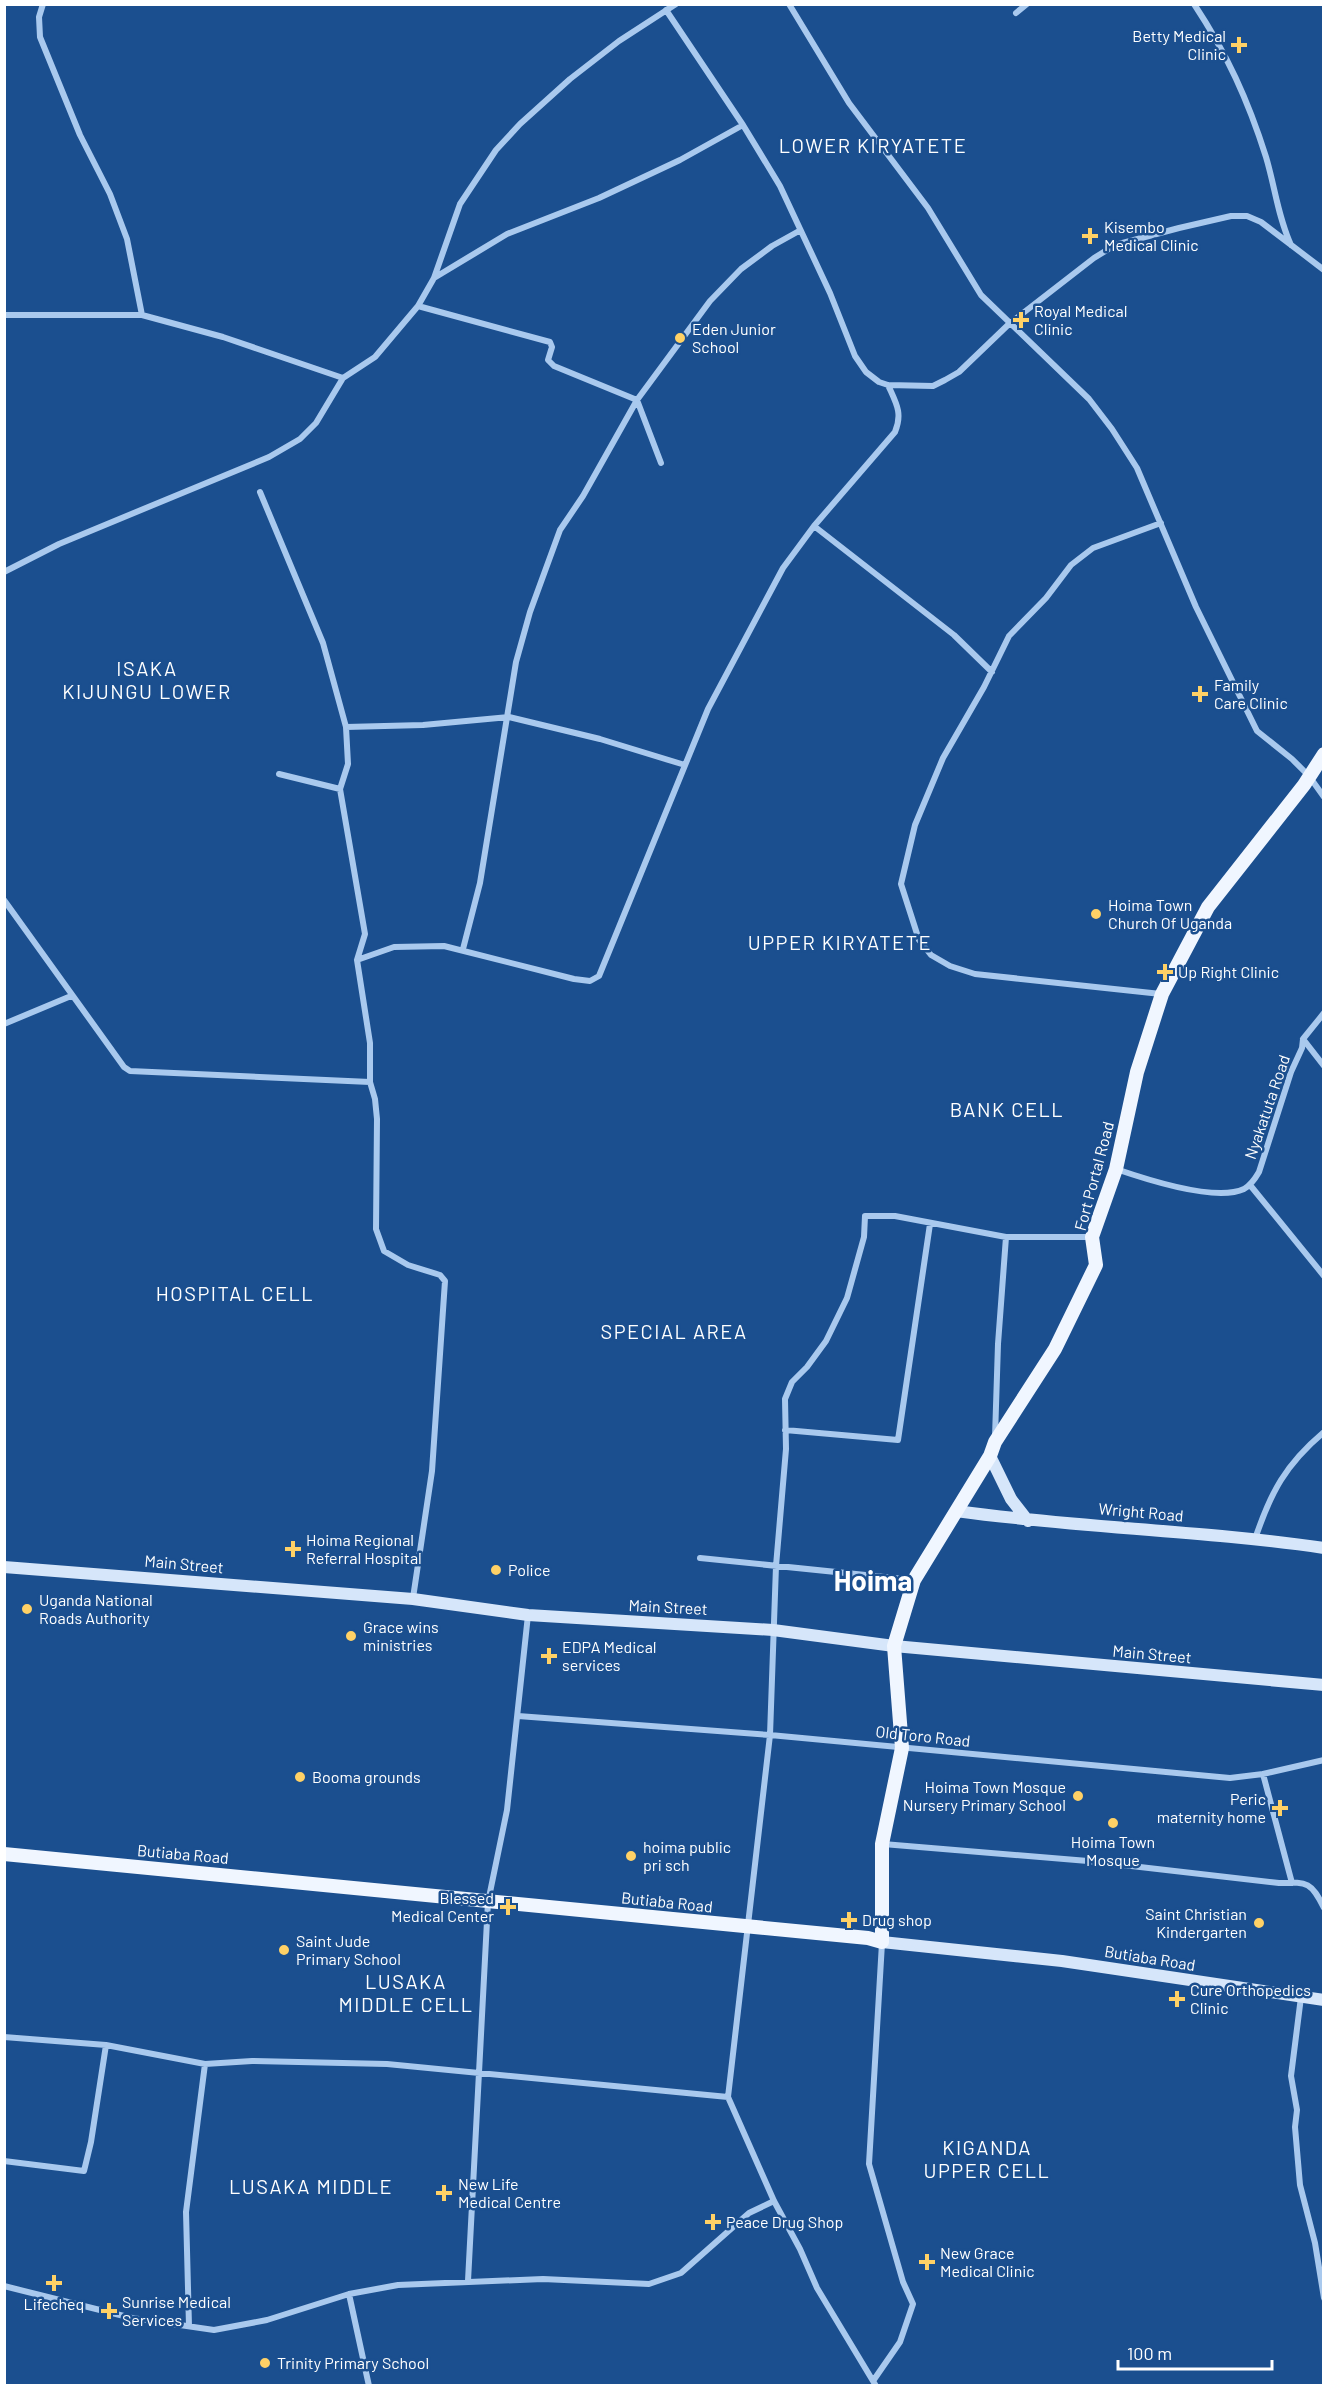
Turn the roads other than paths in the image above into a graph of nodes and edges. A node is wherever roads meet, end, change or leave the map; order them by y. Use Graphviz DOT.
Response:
graph roads {
  1 [pos="43,4"];
  2 [pos="676,4"];
  3 [pos="789,4"];
  4 [pos="1027,4"];
  5 [pos="1194,4"];
  6 [pos="666,10"];
  7 [pos="1016,13"];
  8 [pos="743,125"];
  9 [pos="799,231"];
  10 [pos="1292,248"];
  11 [pos="1323,270"];
  12 [pos="434,278"];
  13 [pos="418,306"];
  14 [pos="4,315"];
  15 [pos="142,315"];
  16 [pos="1009,324"];
  17 [pos="344,378"];
  18 [pos="888,386"];
  19 [pos="637,400"];
  20 [pos="661,463"];
  21 [pos="260,492"];
  22 [pos="1161,523"];
  23 [pos="814,526"];
  24 [pos="4,572"];
  25 [pos="992,672"];
  26 [pos="509,717"];
  27 [pos="346,728"];
  28 [pos="1323,753"];
  29 [pos="685,765"];
  30 [pos="279,774"];
  31 [pos="1310,776"];
  32 [pos="339,789"];
  33 [pos="1323,797"];
  34 [pos="4,900"];
  35 [pos="463,949"];
  36 [pos="357,960"];
  37 [pos="1162,994"];
  38 [pos="71,996"];
  39 [pos="1323,1013"];
  40 [pos="4,1024"];
  41 [pos="1303,1039"];
  42 [pos="1323,1066"];
  43 [pos="370,1082"];
  44 [pos="1116,1169"];
  45 [pos="1250,1185"];
  46 [pos="930,1224"];
  47 [pos="1006,1237"];
  48 [pos="1092,1237"];
  49 [pos="1323,1276"];
  50 [pos="785,1430"];
  51 [pos="1323,1432"];
  52 [pos="994,1442"];
  53 [pos="990,1456"];
  54 [pos="956,1511"];
  55 [pos="1028,1521"];
  56 [pos="1255,1539"];
  57 [pos="1323,1548"];
  58 [pos="700,1558"];
  59 [pos="776,1566"];
  60 [pos="7,1567"];
  61 [pos="914,1580"];
  62 [pos="413,1599"];
  63 [pos="528,1615"];
  64 [pos="773,1630"];
  65 [pos="894,1646"];
  66 [pos="1323,1684"];
  67 [pos="518,1716"];
  68 [pos="770,1735"];
  69 [pos="902,1748"];
  70 [pos="1323,1760"];
  71 [pos="1263,1774"];
  72 [pos="882,1844"];
  73 [pos="4,1854"];
  74 [pos="1292,1882"];
  75 [pos="488,1902"];
  76 [pos="1323,1908"];
  77 [pos="749,1928"];
  78 [pos="882,1942"];
  79 [pos="1301,1997"];
  80 [pos="1323,2000"];
  81 [pos="4,2037"];
  82 [pos="106,2045"];
  83 [pos="205,2064"];
  84 [pos="478,2073"];
  85 [pos="728,2097"];
  86 [pos="4,2161"];
  87 [pos="774,2201"];
  88 [pos="468,2281"];
  89 [pos="4,2286"];
  90 [pos="349,2294"];
  91 [pos="1323,2298"];
  92 [pos="189,2326"];
  93 [pos="875,2383"];
  94 [pos="369,2385"];
  1 -- 15 [label="street"];
  2 -- 6 [label="street"];
  3 -- 16 [label="street"];
  4 -- 7 [label="street"];
  5 -- 10 [label="street"];
  6 -- 8 [label="street"];
  6 -- 12 [label="street"];
  8 -- 9 [label="street"];
  8 -- 12 [label="street"];
  9 -- 18 [label="street"];
  9 -- 19 [label="street"];
  10 -- 11 [label="street"];
  10 -- 16 [label="street"];
  12 -- 13 [label="street"];
  13 -- 17 [label="street"];
  13 -- 19 [label="street"];
  14 -- 15 [label="street"];
  15 -- 17 [label="street"];
  16 -- 18 [label="street"];
  16 -- 22 [label="street"];
  17 -- 24 [label="street"];
  18 -- 23 [label="street"];
  19 -- 20 [label="street"];
  19 -- 26 [label="street"];
  21 -- 27 [label="street"];
  22 -- 25 [label="street"];
  22 -- 31 [label="street"];
  23 -- 25 [label="street"];
  23 -- 29 [label="street"];
  25 -- 37 [label="street"];
  26 -- 27 [label="street"];
  26 -- 29 [label="street"];
  26 -- 35 [label="street"];
  27 -- 32 [label="street"];
  28 -- 31 [label="main road, Fort Portal Road"];
  29 -- 35 [label="street"];
  30 -- 32 [label="street"];
  31 -- 33 [label="street"];
  31 -- 37 [label="main road, Fort Portal Road"];
  32 -- 36 [label="street"];
  34 -- 38 [label="street"];
  35 -- 36 [label="street"];
  36 -- 43 [label="street"];
  37 -- 44 [label="main road, Fort Portal Road"];
  38 -- 40 [label="street"];
  38 -- 43 [label="street"];
  39 -- 41 [label="street, Nyakatuta Road"];
  41 -- 42 [label="street"];
  41 -- 45 [label="street, Nyakatuta Road"];
  43 -- 62 [label="street"];
  44 -- 45 [label="street"];
  44 -- 48 [label="main road, Fort Portal Road"];
  45 -- 49 [label="street"];
  46 -- 47 [label="street"];
  46 -- 50 [label="street"];
  46 -- 50 [label="street"];
  47 -- 48 [label="street"];
  47 -- 52 [label="street"];
  48 -- 52 [label="main road, Fort Portal Road"];
  50 -- 59 [label="street"];
  51 -- 56 [label="street"];
  52 -- 53 [label="main road, Fort Portal Road"];
  53 -- 54 [label="main road, Fort Portal Road"];
  53 -- 55 [label="street"];
  54 -- 55 [label="street, Wright Road"];
  54 -- 61 [label="main road, Fort Portal Road"];
  55 -- 56 [label="street, Wright Road"];
  56 -- 57 [label="street, Wright Road"];
  58 -- 59 [label="street"];
  59 -- 61 [label="street"];
  59 -- 64 [label="street"];
  60 -- 62 [label="street, Main Street"];
  61 -- 65 [label="main road, Fort Portal Road"];
  62 -- 63 [label="street, Main Street"];
  63 -- 64 [label="street, Main Street"];
  63 -- 67 [label="street"];
  64 -- 65 [label="street, Main Street"];
  64 -- 68 [label="street"];
  65 -- 66 [label="street, Main Street"];
  65 -- 69 [label="main road"];
  67 -- 68 [label="street, Old Toro Road"];
  67 -- 75 [label="street"];
  68 -- 69 [label="street, Old Toro Road"];
  68 -- 77 [label="street"];
  69 -- 71 [label="street, Old Toro Road"];
  69 -- 72 [label="main road"];
  70 -- 71 [label="street, Old Toro Road"];
  71 -- 74 [label="street"];
  72 -- 74 [label="street"];
  72 -- 78 [label="main road"];
  73 -- 75 [label="main road, Butiaba Road"];
  74 -- 76 [label="street"];
  75 -- 77 [label="main road, Butiaba Road"];
  75 -- 84 [label="street"];
  77 -- 78 [label="main road, Butiaba Road"];
  77 -- 85 [label="street"];
  78 -- 79 [label="street, Butiaba Road"];
  78 -- 93 [label="street"];
  79 -- 80 [label="street, Butiaba Road"];
  79 -- 91 [label="street"];
  81 -- 82 [label="street"];
  82 -- 83 [label="street"];
  82 -- 86 [label="street"];
  83 -- 84 [label="street"];
  83 -- 92 [label="street"];
  84 -- 85 [label="street"];
  84 -- 88 [label="street"];
  85 -- 87 [label="street"];
  87 -- 88 [label="street"];
  87 -- 93 [label="street"];
  88 -- 90 [label="street"];
  89 -- 92 [label="street"];
  90 -- 92 [label="street"];
  90 -- 94 [label="street"];
}
